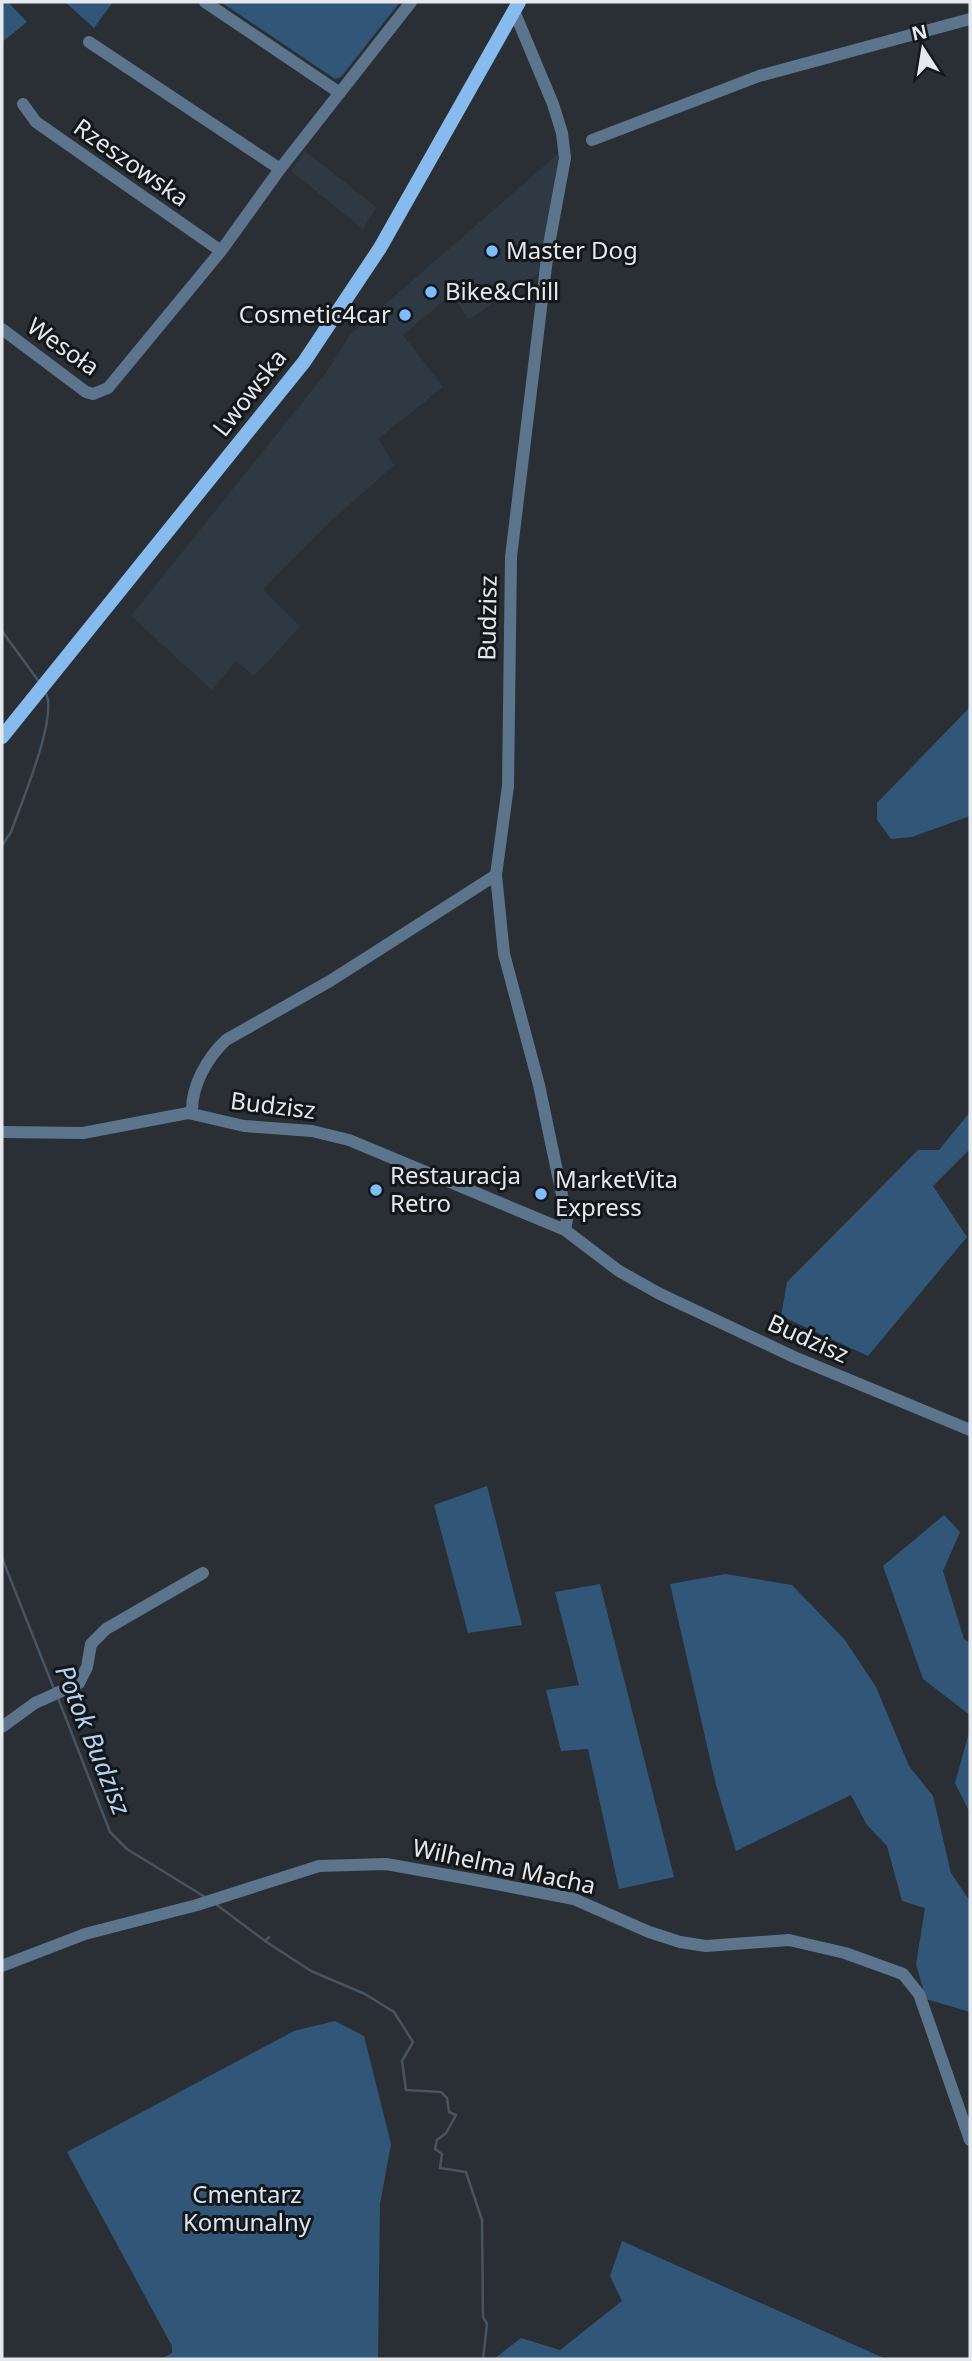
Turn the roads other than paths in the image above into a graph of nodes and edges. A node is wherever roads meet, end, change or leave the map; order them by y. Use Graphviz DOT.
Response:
graph roads {
  1 [pos="205,2"];
  2 [pos="411,2"];
  3 [pos="515,5"];
  4 [pos="970,19"];
  5 [pos="89,42"];
  6 [pos="340,93"];
  7 [pos="23,104"];
  8 [pos="592,140"];
  9 [pos="279,169"];
  10 [pos="221,251"];
  11 [pos="2,329"];
  12 [pos="2,737"];
  13 [pos="496,875"];
  14 [pos="192,1113"];
  15 [pos="2,1132"];
  16 [pos="565,1230"];
  17 [pos="970,1430"];
  18 [pos="203,1573"];
  19 [pos="2,1727"];
  20 [pos="2,1966"];
  21 [pos="970,2140"];
  1 -- 6 [label="street"];
  2 -- 6 [label="street"];
  3 -- 12 [label="main road, Lwowska"];
  3 -- 13 [label="street, Budzisz"];
  4 -- 8 [label="street"];
  5 -- 9 [label="street"];
  6 -- 9 [label="street"];
  7 -- 10 [label="street, Rzeszowska"];
  9 -- 10 [label="street"];
  10 -- 11 [label="street, Wesoła"];
  13 -- 14 [label="street"];
  13 -- 16 [label="street, Budzisz"];
  14 -- 15 [label="street, Budzisz"];
  14 -- 16 [label="street, Budzisz"];
  16 -- 17 [label="street, Budzisz"];
  18 -- 19 [label="street"];
  20 -- 21 [label="street, Wilhelma Macha"];
}
